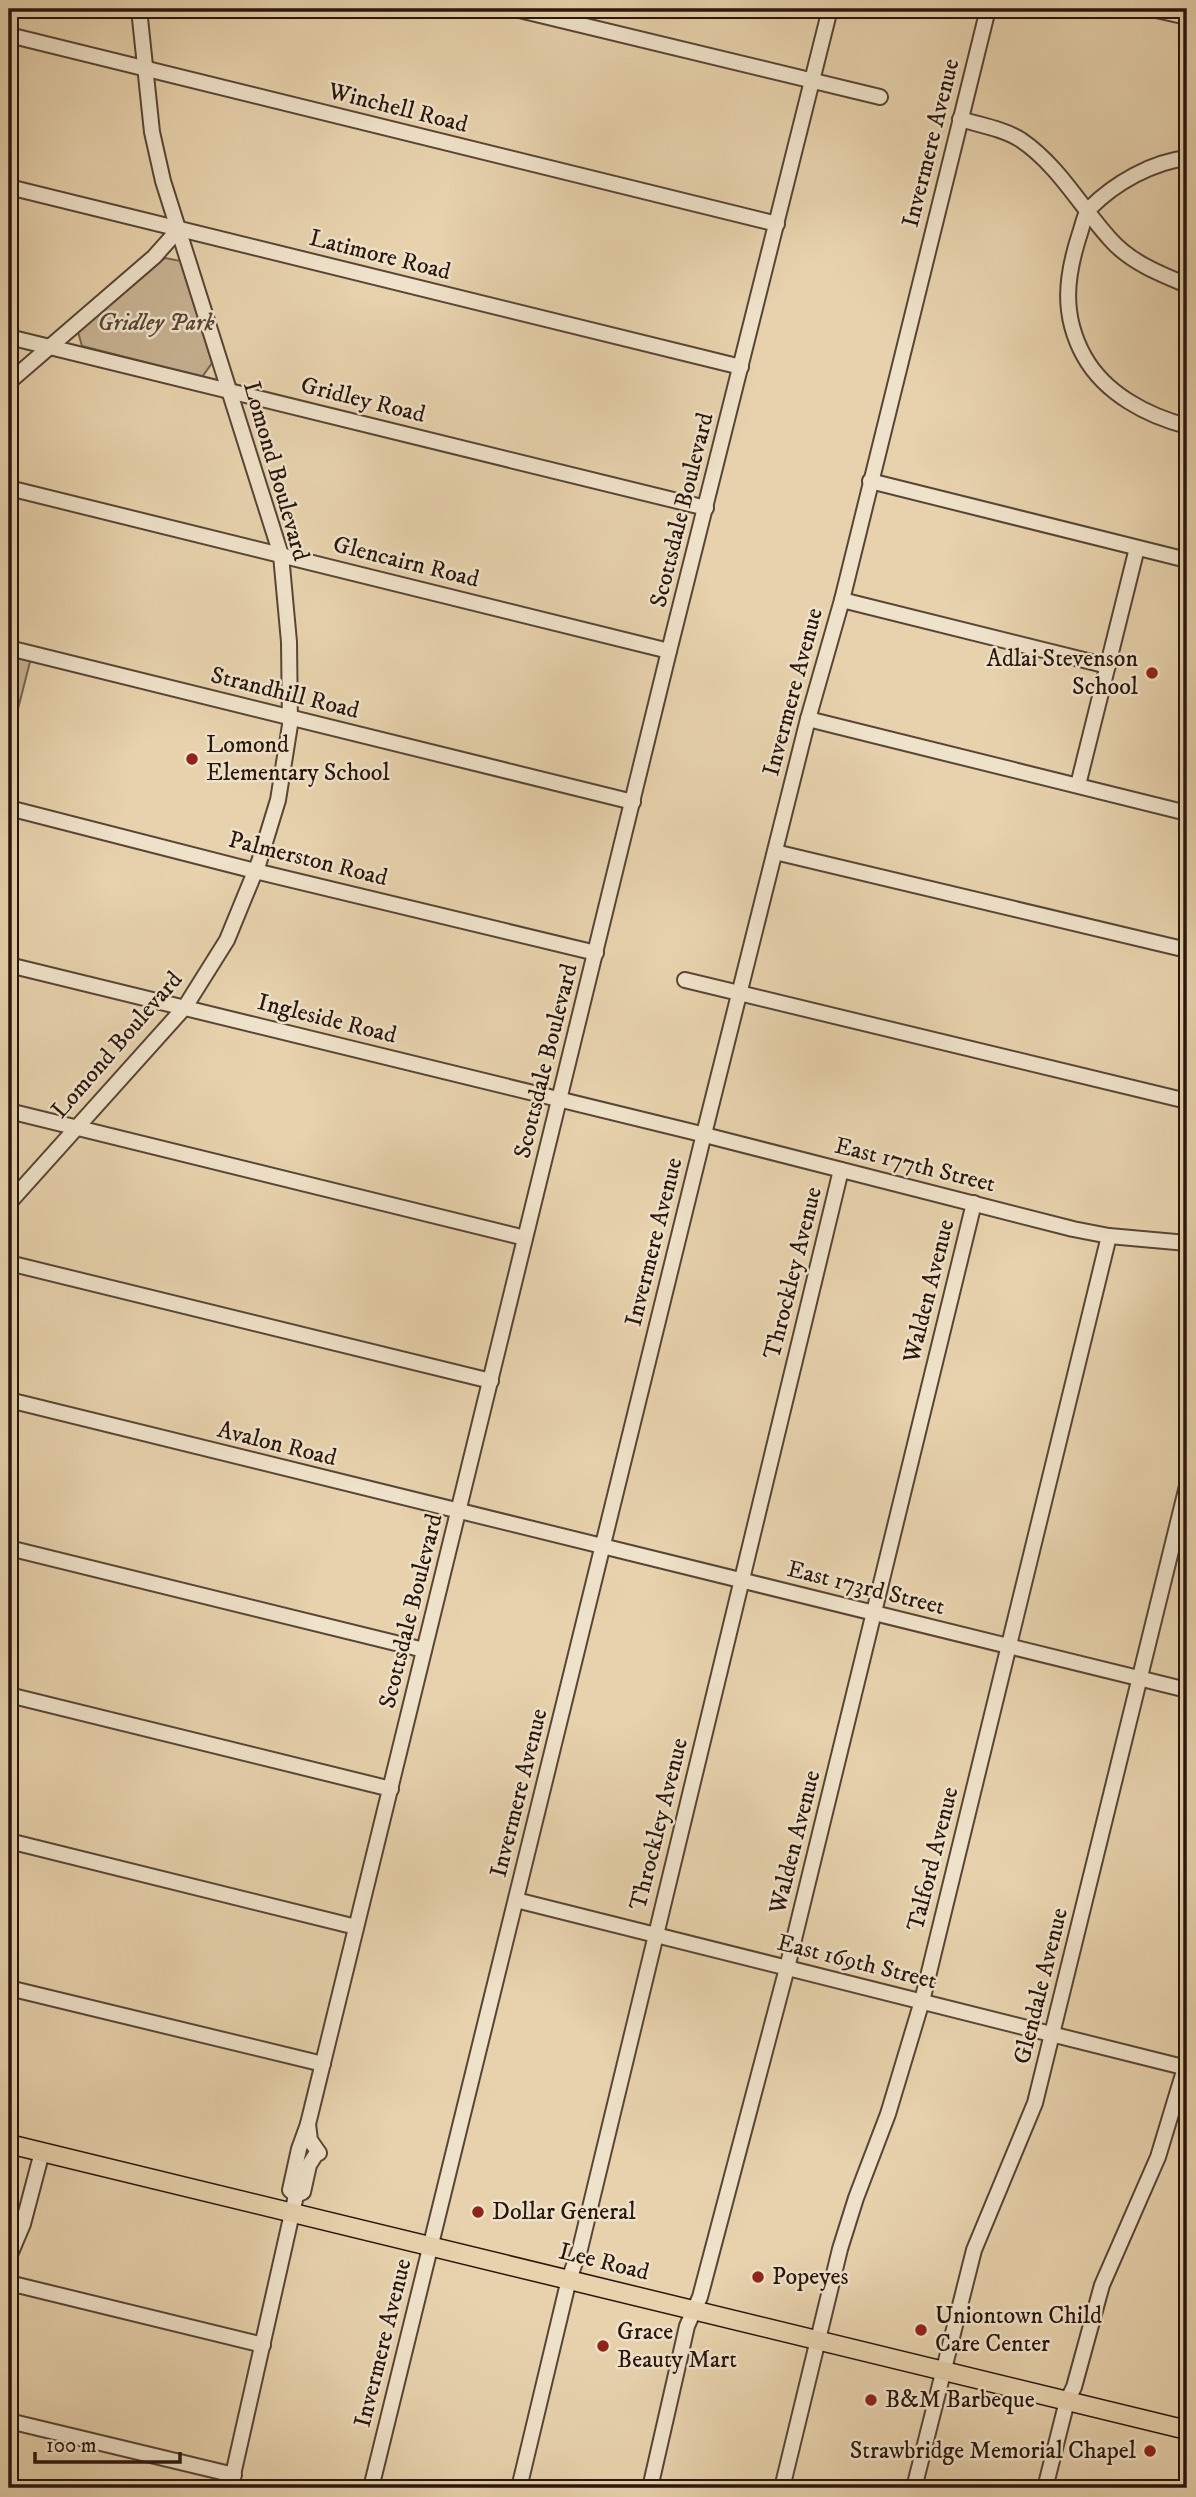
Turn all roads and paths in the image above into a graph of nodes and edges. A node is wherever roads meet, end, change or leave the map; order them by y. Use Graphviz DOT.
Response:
graph roads {
  1 [pos="139,9"];
  2 [pos="515,9"];
  3 [pos="830,9"];
  4 [pos="988,9"];
  5 [pos="1152,9"];
  6 [pos="1187,17"];
  7 [pos="9,35"];
  8 [pos="144,70"];
  9 [pos="813,82"];
  10 [pos="880,97"];
  11 [pos="960,119"];
  12 [pos="1187,158"];
  13 [pos="9,187"];
  14 [pos="1087,210"];
  15 [pos="777,225"];
  16 [pos="179,229"];
  17 [pos="1187,285"];
  18 [pos="9,337"];
  19 [pos="50,347"];
  20 [pos="741,367"];
  21 [pos="9,383"];
  22 [pos="230,391"];
  23 [pos="1187,426"];
  24 [pos="870,481"];
  25 [pos="9,488"];
  26 [pos="706,508"];
  27 [pos="1137,548"];
  28 [pos="281,555"];
  29 [pos="1187,560"];
  30 [pos="842,600"];
  31 [pos="9,649"];
  32 [pos="669,651"];
  33 [pos="1108,666"];
  34 [pos="289,718"];
  35 [pos="808,719"];
  36 [pos="1078,785"];
  37 [pos="633,802"];
  38 [pos="9,808"];
  39 [pos="1187,813"];
  40 [pos="775,852"];
  41 [pos="255,871"];
  42 [pos="1187,950"];
  43 [pos="596,953"];
  44 [pos="9,965"];
  45 [pos="685,980"];
  46 [pos="740,992"];
  47 [pos="185,1007"];
  48 [pos="561,1100"];
  49 [pos="1187,1101"];
  50 [pos="9,1111"];
  51 [pos="634,1117"];
  52 [pos="77,1127"];
  53 [pos="704,1135"];
  54 [pos="841,1170"];
  55 [pos="9,1203"];
  56 [pos="974,1203"];
  57 [pos="1109,1236"];
  58 [pos="525,1238"];
  59 [pos="1187,1243"];
  60 [pos="9,1263"];
  61 [pos="491,1381"];
  62 [pos="9,1400"];
  63 [pos="1187,1486"];
  64 [pos="459,1513"];
  65 [pos="534,1530"];
  66 [pos="603,1547"];
  67 [pos="9,1548"];
  68 [pos="741,1581"];
  69 [pos="875,1614"];
  70 [pos="1008,1646"];
  71 [pos="424,1650"];
  72 [pos="1140,1678"];
  73 [pos="1187,1690"];
  74 [pos="9,1695"];
  75 [pos="391,1789"];
  76 [pos="9,1841"];
  77 [pos="516,1900"];
  78 [pos="356,1927"];
  79 [pos="656,1935"];
  80 [pos="787,1968"];
  81 [pos="9,1988"];
  82 [pos="922,2001"];
  83 [pos="1054,2034"];
  84 [pos="323,2064"];
  85 [pos="1187,2065"];
  86 [pos="308,2124"];
  87 [pos="9,2144"];
  88 [pos="43,2152"];
  89 [pos="295,2204"];
  90 [pos="430,2246"];
  91 [pos="9,2257"];
  92 [pos="569,2279"];
  93 [pos="9,2283"];
  94 [pos="694,2310"];
  95 [pos="818,2340"];
  96 [pos="263,2346"];
  97 [pos="942,2370"];
  98 [pos="1067,2401"];
  99 [pos="9,2421"];
  100 [pos="1187,2430"];
  101 [pos="232,2482"];
  102 [pos="371,2488"];
  103 [pos="519,2488"];
  104 [pos="649,2488"];
  105 [pos="782,2488"];
  106 [pos="914,2488"];
  107 [pos="1045,2488"];
  1 -- 8 [label="street, Lomond Boulevard"];
  2 -- 9 [label="street"];
  3 -- 9 [label="street, Scottsdale Boulevard"];
  4 -- 11 [label="street, Invermere Avenue"];
  5 -- 6 [label="street"];
  7 -- 8 [label="street, Winchell Road"];
  8 -- 15 [label="street, Winchell Road"];
  8 -- 16 [label="street, Lomond Boulevard"];
  9 -- 10 [label="street"];
  9 -- 15 [label="street, Scottsdale Boulevard"];
  11 -- 14 [label="street"];
  11 -- 24 [label="street, Invermere Avenue"];
  12 -- 14 [label="street"];
  13 -- 16 [label="street, Latimore Road"];
  14 -- 17 [label="street"];
  14 -- 23 [label="street"];
  15 -- 20 [label="street, Scottsdale Boulevard"];
  16 -- 19 [label="street"];
  16 -- 20 [label="street, Latimore Road"];
  16 -- 22 [label="street, Lomond Boulevard"];
  18 -- 19 [label="street, Gridley Road"];
  19 -- 21 [label="street"];
  19 -- 22 [label="street, Gridley Road"];
  20 -- 26 [label="street, Scottsdale Boulevard"];
  22 -- 26 [label="street, Gridley Road"];
  22 -- 28 [label="street, Lomond Boulevard"];
  24 -- 27 [label="street"];
  24 -- 30 [label="street, Invermere Avenue"];
  25 -- 28 [label="street, Glencairn Road"];
  26 -- 32 [label="street, Scottsdale Boulevard"];
  27 -- 29 [label="street"];
  27 -- 33 [label="street"];
  28 -- 32 [label="street, Glencairn Road"];
  28 -- 34 [label="street, Lomond Boulevard"];
  30 -- 33 [label="street"];
  30 -- 35 [label="street, Invermere Avenue"];
  31 -- 34 [label="street, Strandhill Road"];
  32 -- 37 [label="street, Scottsdale Boulevard"];
  33 -- 36 [label="street"];
  34 -- 37 [label="street, Strandhill Road"];
  34 -- 41 [label="street, Lomond Boulevard"];
  35 -- 36 [label="street"];
  35 -- 40 [label="street, Invermere Avenue"];
  36 -- 39 [label="street"];
  37 -- 43 [label="street, Scottsdale Boulevard"];
  38 -- 41 [label="street, Palmerston Road"];
  40 -- 42 [label="street"];
  40 -- 46 [label="street, Invermere Avenue"];
  41 -- 43 [label="street, Palmerston Road"];
  41 -- 47 [label="street, Lomond Boulevard"];
  43 -- 48 [label="street, Scottsdale Boulevard"];
  44 -- 47 [label="street, Ingleside Road"];
  45 -- 46 [label="street"];
  46 -- 49 [label="street"];
  46 -- 53 [label="street, Invermere Avenue"];
  47 -- 48 [label="street, Ingleside Road"];
  47 -- 52 [label="street, Lomond Boulevard"];
  48 -- 51 [label="street, Ingleside Road"];
  48 -- 58 [label="street, Scottsdale Boulevard"];
  50 -- 52 [label="street"];
  51 -- 53 [label="street, East 177th Street"];
  52 -- 55 [label="street, Lomond Boulevard"];
  52 -- 58 [label="street"];
  53 -- 54 [label="street, East 177th Street"];
  53 -- 66 [label="street, Invermere Avenue"];
  54 -- 56 [label="street, East 177th Street"];
  54 -- 68 [label="street, Throckley Avenue"];
  56 -- 57 [label="street, East 177th Street"];
  56 -- 69 [label="street, Walden Avenue"];
  57 -- 59 [label="street, East 177th Street"];
  57 -- 70 [label="street, Talford Avenue"];
  58 -- 61 [label="street, Scottsdale Boulevard"];
  60 -- 61 [label="street"];
  61 -- 64 [label="street, Scottsdale Boulevard"];
  62 -- 64 [label="street, Avalon Road"];
  63 -- 72 [label="street, Glendale Avenue"];
  64 -- 65 [label="street, Avalon Road"];
  64 -- 71 [label="street, Scottsdale Boulevard"];
  65 -- 66 [label="street, East 173rd Street"];
  66 -- 68 [label="street, East 173rd Street"];
  66 -- 77 [label="street, Invermere Avenue"];
  67 -- 71 [label="street"];
  68 -- 69 [label="street, East 173rd Street"];
  68 -- 79 [label="street, Throckley Avenue"];
  69 -- 70 [label="street, East 173rd Street"];
  69 -- 80 [label="street, Walden Avenue"];
  70 -- 72 [label="street, East 173rd Street"];
  70 -- 82 [label="street, Talford Avenue"];
  71 -- 75 [label="street, Scottsdale Boulevard"];
  72 -- 73 [label="street, East 173rd Street"];
  72 -- 83 [label="street, Glendale Avenue"];
  74 -- 75 [label="street"];
  75 -- 78 [label="street, Scottsdale Boulevard"];
  76 -- 78 [label="street"];
  77 -- 79 [label="street, East 169th Street"];
  77 -- 90 [label="street, Invermere Avenue"];
  78 -- 84 [label="street, Scottsdale Boulevard"];
  79 -- 80 [label="street, East 169th Street"];
  79 -- 92 [label="street, Throckley Avenue"];
  80 -- 82 [label="street, East 169th Street"];
  80 -- 94 [label="street, Walden Avenue"];
  81 -- 84 [label="street"];
  82 -- 83 [label="street, East 169th Street"];
  82 -- 95 [label="street, Talford Avenue"];
  83 -- 85 [label="street, East 169th Street"];
  83 -- 97 [label="street, Glendale Avenue"];
  84 -- 86 [label="street, Scottsdale Boulevard"];
  85 -- 98 [label="street"];
  86 -- 89 [label="street, Scottsdale Boulevard"];
  86 -- 89 [label="street, Scottsdale Boulevard"];
  87 -- 88 [label="main road, Lee Road"];
  88 -- 89 [label="main road, Lee Road"];
  88 -- 91 [label="street"];
  89 -- 90 [label="main road, Lee Road"];
  89 -- 96 [label="street, Scottsdale Boulevard"];
  90 -- 92 [label="main road, Lee Road"];
  90 -- 102 [label="street, Invermere Avenue"];
  92 -- 94 [label="main road, Lee Road"];
  92 -- 103 [label="street, Throckley Avenue"];
  93 -- 96 [label="street"];
  94 -- 95 [label="main road, Lee Road"];
  94 -- 104 [label="street, Walden Avenue"];
  95 -- 97 [label="main road, Lee Road"];
  95 -- 105 [label="street, Talford Avenue"];
  96 -- 101 [label="street, Scottsdale Boulevard"];
  97 -- 98 [label="main road, Lee Road"];
  97 -- 106 [label="street, Glendale Avenue"];
  98 -- 100 [label="main road, Lee Road"];
  98 -- 107 [label="street"];
  99 -- 101 [label="street"];
}
